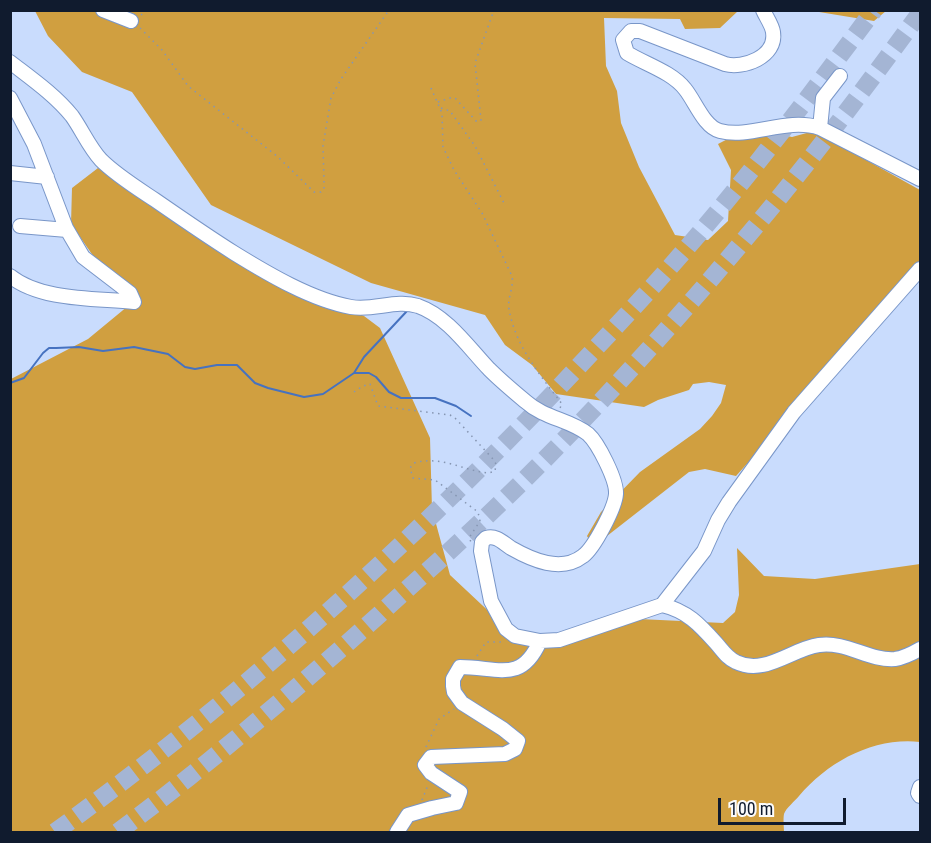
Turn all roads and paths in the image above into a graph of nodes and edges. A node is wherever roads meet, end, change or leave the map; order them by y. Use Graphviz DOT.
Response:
graph roads {
  1 [pos="103,10"];
  2 [pos="390,10"];
  3 [pos="494,10"];
  4 [pos="763,10"];
  5 [pos="131,21"];
  6 [pos="10,62"];
  7 [pos="840,76"];
  8 [pos="430,88"];
  9 [pos="10,98"];
  10 [pos="437,102"];
  11 [pos="440,108"];
  12 [pos="820,128"];
  13 [pos="10,173"];
  14 [pos="47,177"];
  15 [pos="921,179"];
  16 [pos="505,206"];
  17 [pos="20,226"];
  18 [pos="67,230"];
  19 [pos="921,269"];
  20 [pos="10,276"];
  21 [pos="354,392"];
  22 [pos="558,408"];
  23 [pos="481,551"];
  24 [pos="662,605"];
  25 [pos="515,636"];
  26 [pos="540,641"];
  27 [pos="921,649"];
  28 [pos="470,667"];
  29 [pos="921,787"];
  30 [pos="921,796"];
  31 [pos="397,832"];
  1 -- 5 [label="street"];
  2 -- 5 [label="path"];
  3 -- 10 [label="path"];
  4 -- 12 [label="street"];
  6 -- 23 [label="street"];
  7 -- 12 [label="street"];
  8 -- 10 [label="path"];
  9 -- 14 [label="street"];
  10 -- 11 [label="path"];
  11 -- 16 [label="path"];
  11 -- 22 [label="path"];
  12 -- 15 [label="street"];
  13 -- 14 [label="street"];
  14 -- 18 [label="street"];
  17 -- 18 [label="street"];
  18 -- 20 [label="street"];
  19 -- 24 [label="street"];
  21 -- 23 [label="path"];
  23 -- 25 [label="street"];
  24 -- 26 [label="street"];
  24 -- 27 [label="street"];
  25 -- 26 [label="street"];
  25 -- 28 [label="path"];
  26 -- 28 [label="street"];
  28 -- 31 [label="street"];
  29 -- 30 [label="street"];
}
